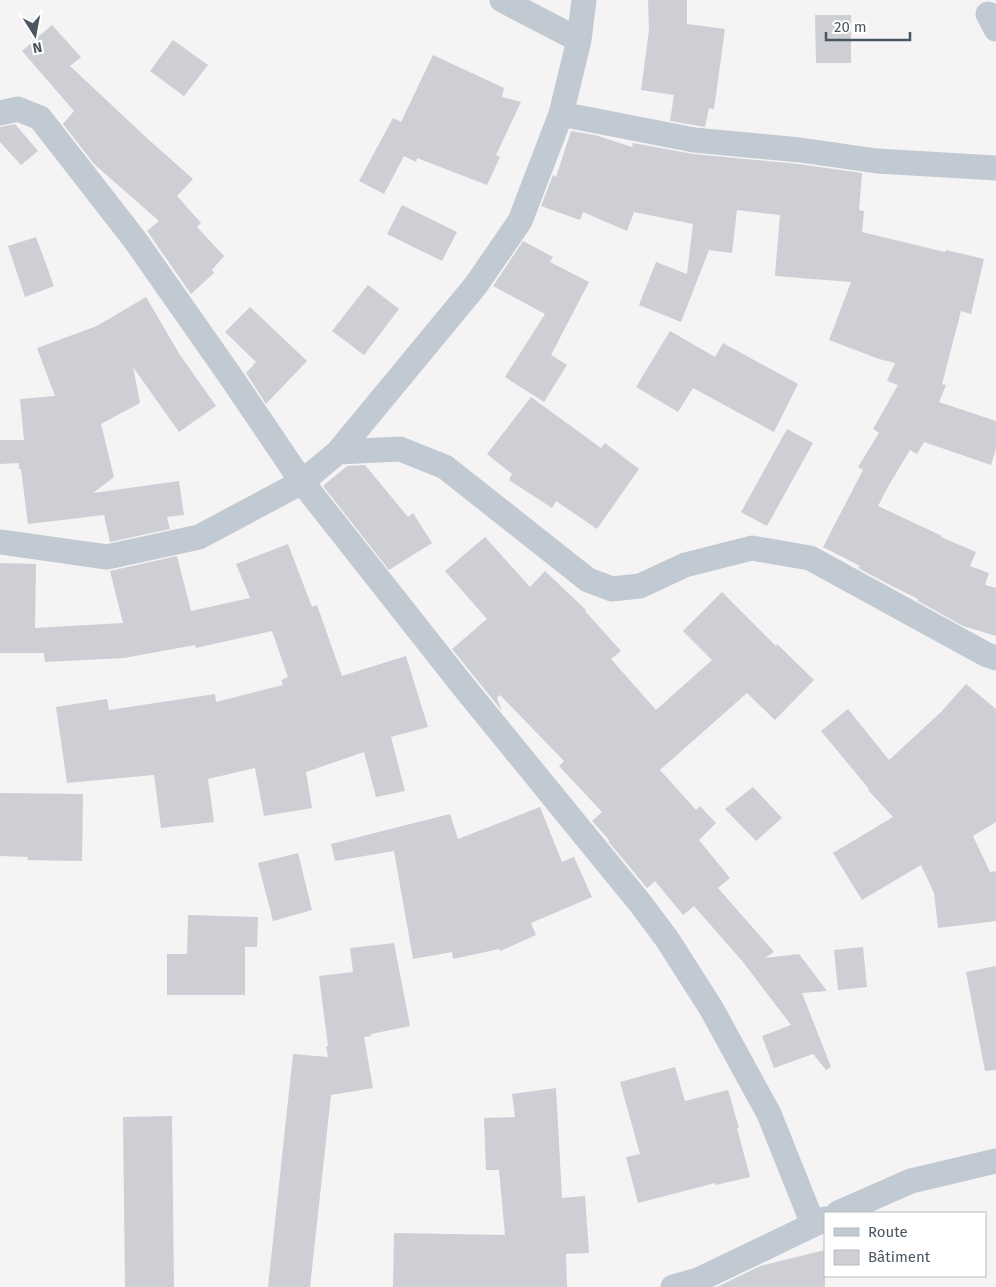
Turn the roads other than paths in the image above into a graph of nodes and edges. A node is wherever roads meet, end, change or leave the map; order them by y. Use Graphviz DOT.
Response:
graph roads {
  1 [pos="502,0"];
  2 [pos="584,0"];
  3 [pos="579,40"];
  4 [pos="0,113"];
  5 [pos="561,114"];
  6 [pos="996,168"];
  7 [pos="338,452"];
  8 [pos="302,482"];
  9 [pos="0,542"];
  10 [pos="996,658"];
  11 [pos="996,1161"];
  12 [pos="840,1212"];
  13 [pos="819,1222"];
  14 [pos="673,1287"];
  1 -- 3 [label="street"];
  2 -- 3 [label="street"];
  3 -- 5 [label="street"];
  4 -- 8 [label="street"];
  5 -- 6 [label="street"];
  5 -- 7 [label="street"];
  7 -- 8 [label="street"];
  7 -- 10 [label="street"];
  8 -- 9 [label="street"];
  8 -- 13 [label="street"];
  11 -- 12 [label="street"];
  13 -- 14 [label="street"];
}
